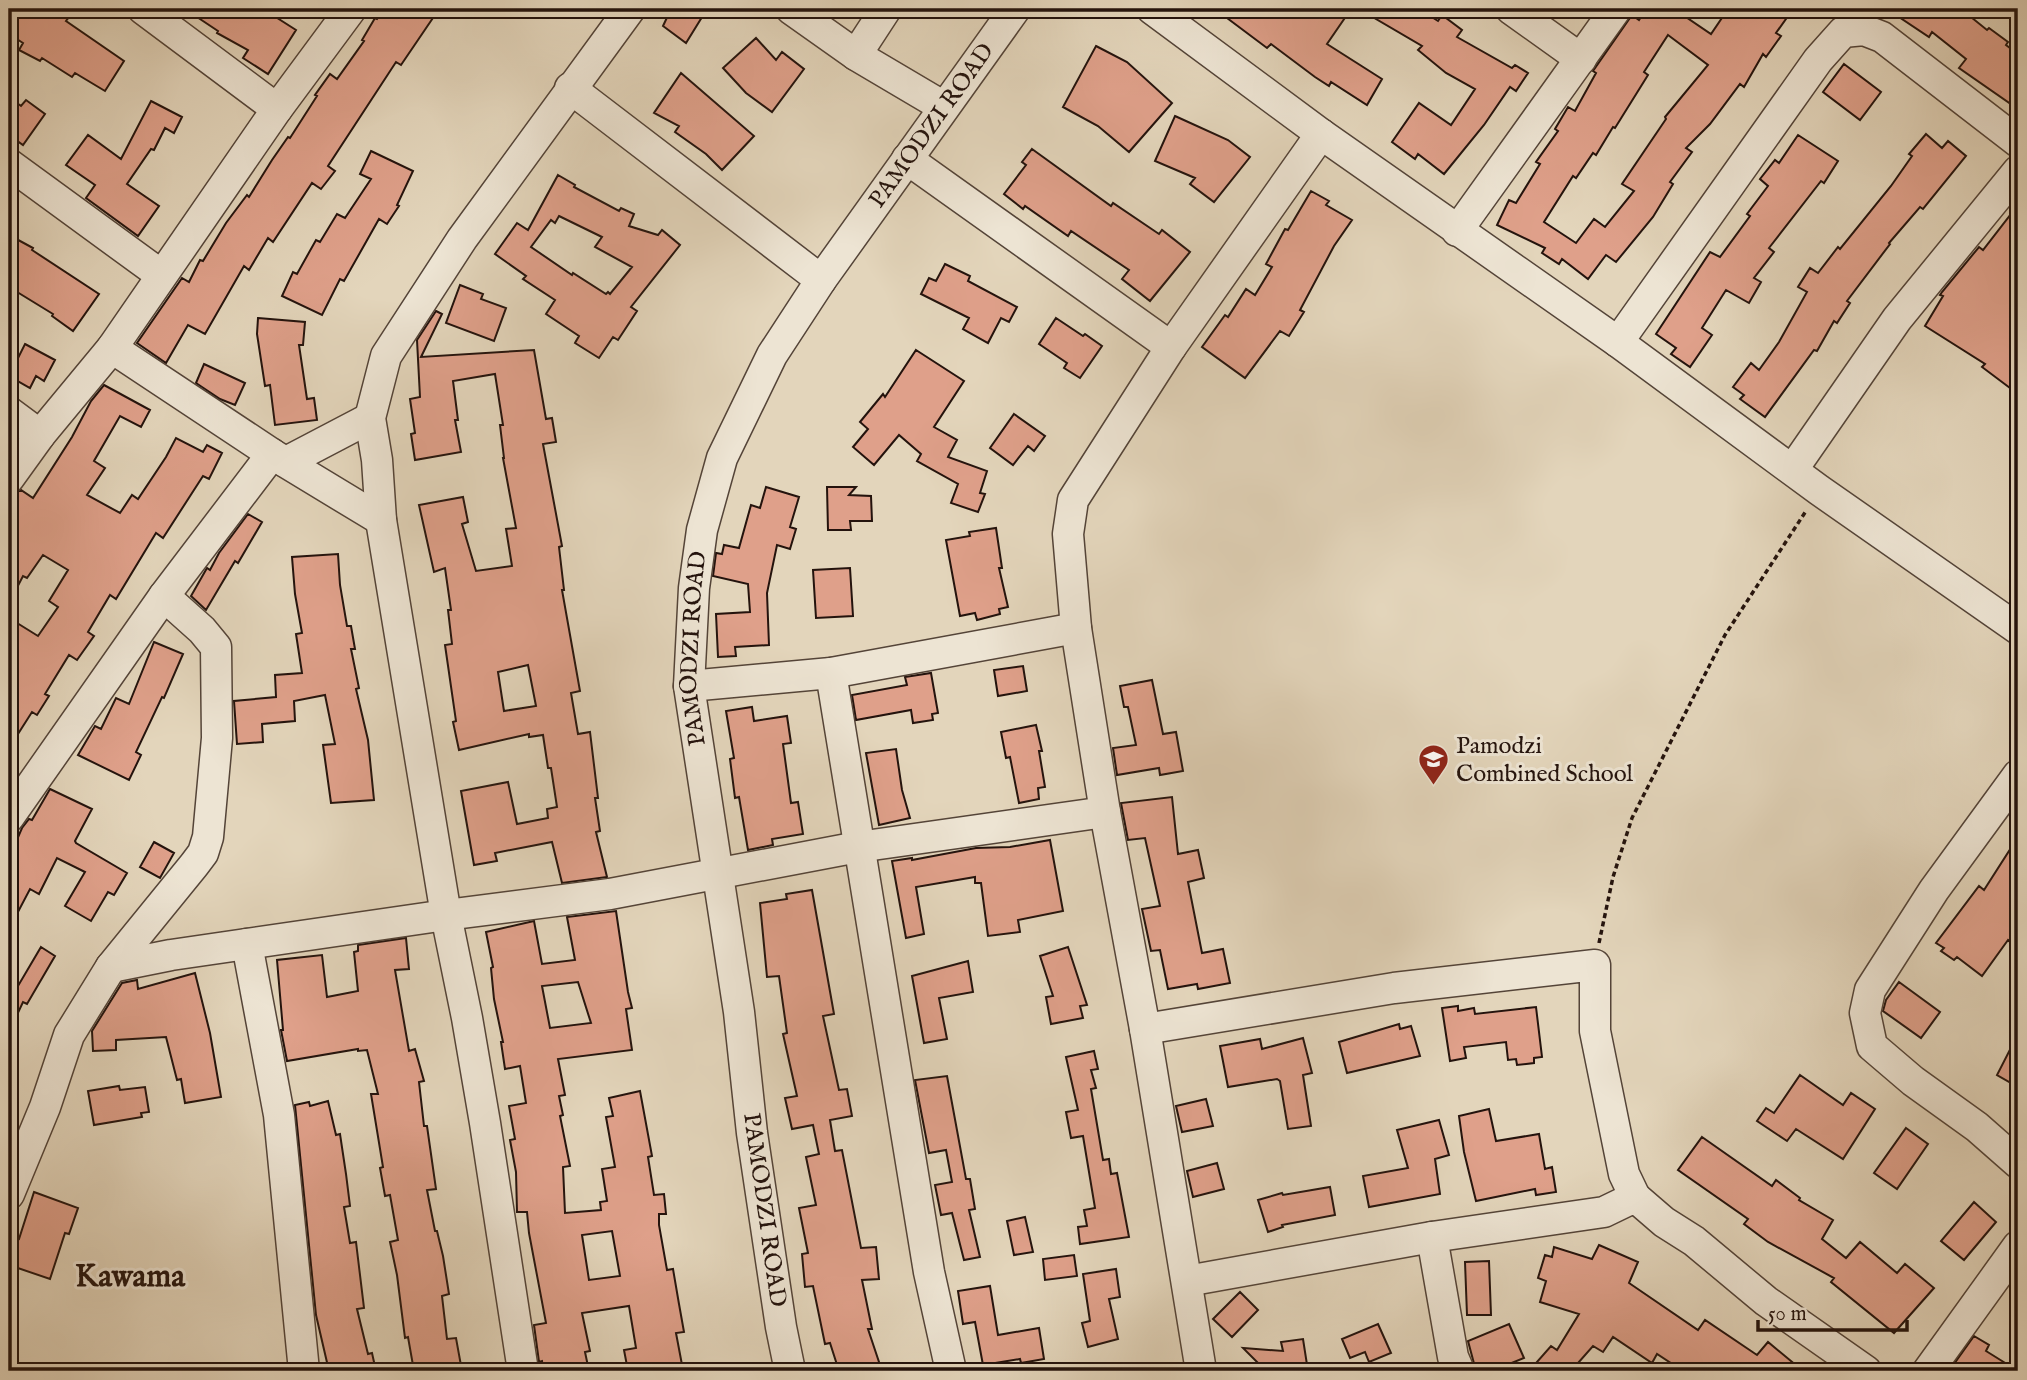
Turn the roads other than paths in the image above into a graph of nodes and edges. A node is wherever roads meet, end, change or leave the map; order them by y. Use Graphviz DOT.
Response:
graph roads {
  1 [pos="143,9"];
  2 [pos="351,9"];
  3 [pos="630,9"];
  4 [pos="791,9"];
  5 [pos="886,9"];
  6 [pos="1015,9"];
  7 [pos="1152,9"];
  8 [pos="1511,9"];
  9 [pos="1616,9"];
  10 [pos="856,55"];
  11 [pos="1581,59"];
  12 [pos="570,88"];
  13 [pos="944,107"];
  14 [pos="277,110"];
  15 [pos="1321,134"];
  16 [pos="2018,142"];
  17 [pos="907,159"];
  18 [pos="9,164"];
  19 [pos="2018,171"];
  20 [pos="1457,230"];
  21 [pos="161,275"];
  22 [pos="821,280"];
  23 [pos="1618,342"];
  24 [pos="1171,346"];
  25 [pos="113,348"];
  26 [pos="9,412"];
  27 [pos="370,418"];
  28 [pos="40,435"];
  29 [pos="279,458"];
  30 [pos="1793,468"];
  31 [pos="9,478"];
  32 [pos="382,520"];
  33 [pos="164,596"];
  34 [pos="1076,628"];
  35 [pos="2018,629"];
  36 [pos="831,673"];
  37 [pos="689,686"];
  38 [pos="2018,775"];
  39 [pos="1105,812"];
  40 [pos="9,817"];
  41 [pos="858,847"];
  42 [pos="718,873"];
  43 [pos="152,915"];
  44 [pos="446,915"];
  45 [pos="247,944"];
  46 [pos="171,955"];
  47 [pos="111,967"];
  48 [pos="1145,1029"];
  49 [pos="2018,1163"];
  50 [pos="9,1194"];
  51 [pos="1635,1198"];
  52 [pos="1432,1237"];
  53 [pos="2018,1246"];
  54 [pos="1187,1281"];
  55 [pos="304,1371"];
  56 [pos="523,1371"];
  57 [pos="790,1371"];
  58 [pos="951,1371"];
  59 [pos="1201,1371"];
  60 [pos="1459,1371"];
  61 [pos="1866,1371"];
  62 [pos="1928,1371"];
  1 -- 14 [label="street"];
  2 -- 14 [label="street"];
  3 -- 12 [label="street"];
  4 -- 10 [label="street"];
  5 -- 10 [label="street"];
  6 -- 13 [label="street, PAMODZI ROAD"];
  7 -- 15 [label="street"];
  8 -- 11 [label="street"];
  9 -- 11 [label="street"];
  10 -- 13 [label="street"];
  11 -- 20 [label="street"];
  12 -- 22 [label="street"];
  12 -- 27 [label="street"];
  13 -- 17 [label="street, PAMODZI ROAD"];
  14 -- 21 [label="street"];
  15 -- 20 [label="street"];
  15 -- 24 [label="street"];
  16 -- 23 [label="street"];
  17 -- 22 [label="street, PAMODZI ROAD"];
  17 -- 24 [label="street"];
  18 -- 21 [label="street"];
  19 -- 30 [label="street"];
  20 -- 23 [label="street"];
  21 -- 25 [label="street"];
  22 -- 37 [label="street, PAMODZI ROAD"];
  23 -- 30 [label="street"];
  24 -- 34 [label="street"];
  25 -- 28 [label="street"];
  25 -- 29 [label="street"];
  26 -- 28 [label="street"];
  27 -- 29 [label="street"];
  27 -- 32 [label="street"];
  28 -- 31 [label="street"];
  29 -- 32 [label="street"];
  29 -- 33 [label="street"];
  30 -- 35 [label="street"];
  32 -- 44 [label="street"];
  33 -- 40 [label="street"];
  33 -- 43 [label="street"];
  34 -- 36 [label="street"];
  34 -- 39 [label="street"];
  36 -- 37 [label="street"];
  36 -- 41 [label="street"];
  37 -- 42 [label="street, PAMODZI ROAD"];
  38 -- 49 [label="street"];
  39 -- 41 [label="street"];
  39 -- 48 [label="street"];
  41 -- 42 [label="street"];
  41 -- 58 [label="street"];
  42 -- 44 [label="street"];
  42 -- 57 [label="street, PAMODZI ROAD"];
  43 -- 46 [label="street"];
  43 -- 47 [label="street"];
  44 -- 45 [label="street"];
  44 -- 56 [label="street"];
  45 -- 46 [label="street"];
  45 -- 55 [label="street"];
  46 -- 47 [label="street"];
  47 -- 50 [label="street"];
  48 -- 51 [label="street"];
  48 -- 54 [label="street"];
  51 -- 52 [label="street"];
  51 -- 61 [label="street"];
  52 -- 54 [label="street"];
  52 -- 60 [label="street"];
  53 -- 62 [label="street"];
  54 -- 59 [label="street"];
}
